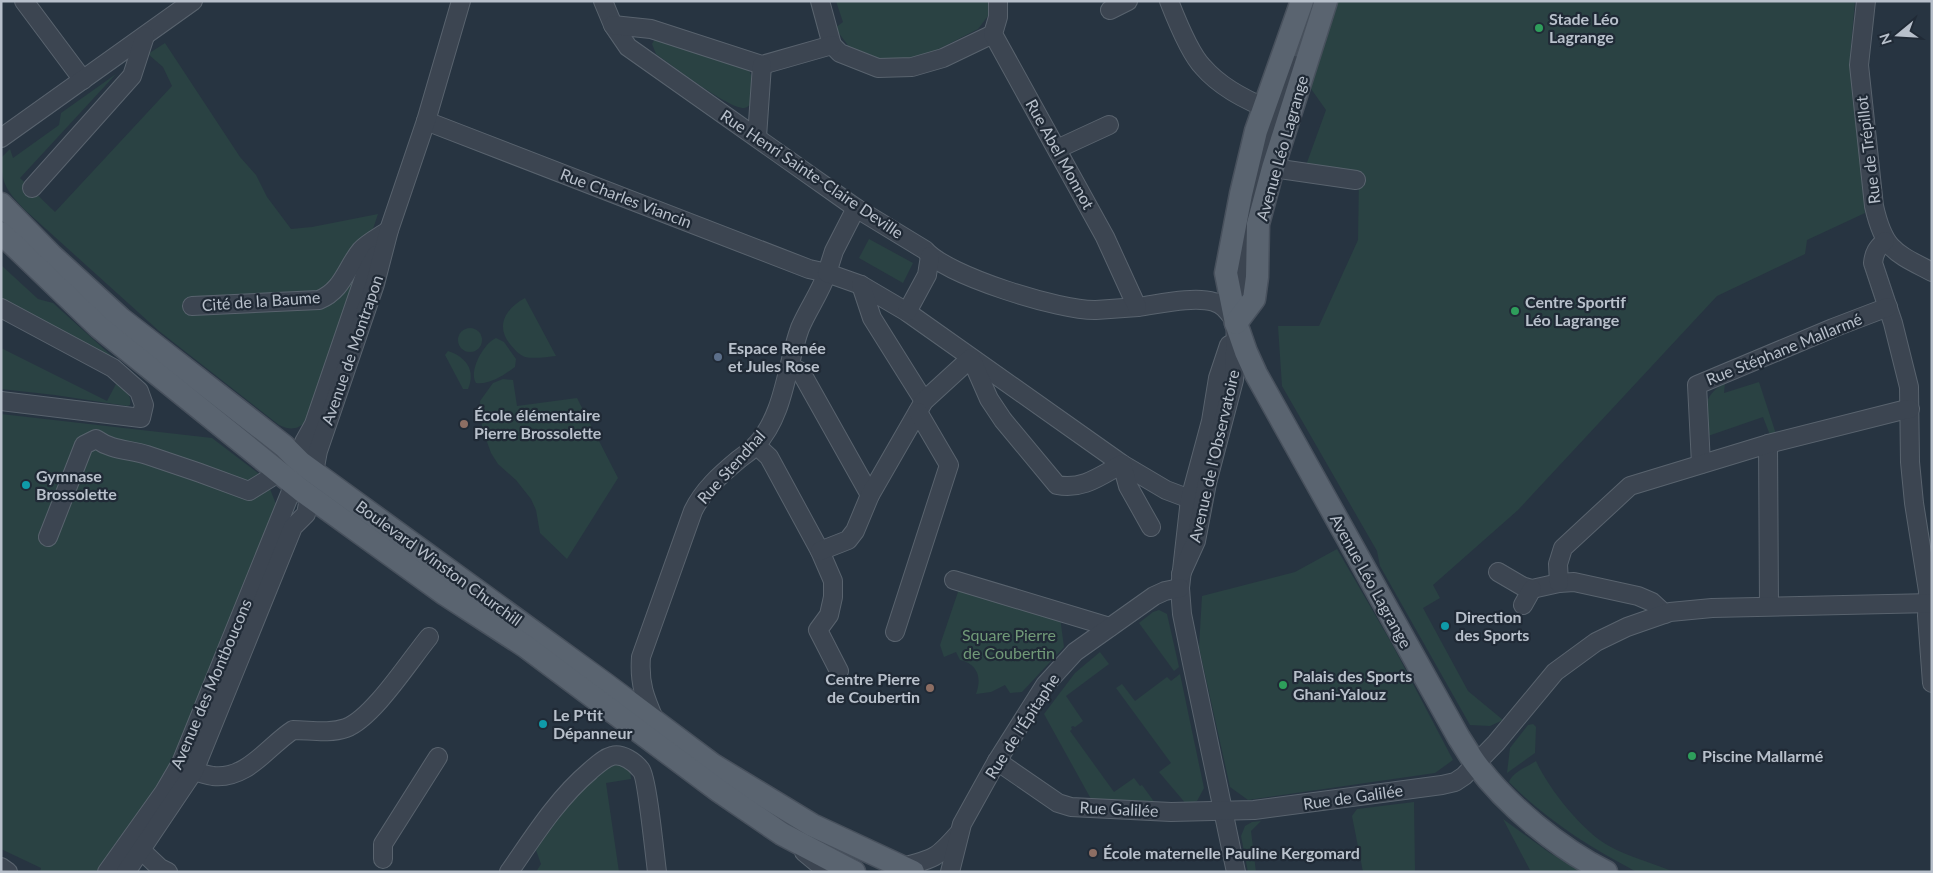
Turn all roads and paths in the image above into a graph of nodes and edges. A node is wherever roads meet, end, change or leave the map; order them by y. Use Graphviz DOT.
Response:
graph roads {
  1 [pos="24,1"];
  2 [pos="194,1"];
  3 [pos="461,1"];
  4 [pos="603,1"];
  5 [pos="820,1"];
  6 [pos="998,1"];
  7 [pos="1128,1"];
  8 [pos="1168,1"];
  9 [pos="1302,1"];
  10 [pos="1316,1"];
  11 [pos="1326,1"];
  12 [pos="1866,1"];
  13 [pos="1110,10"];
  14 [pos="613,25"];
  15 [pos="993,34"];
  16 [pos="145,36"];
  17 [pos="832,44"];
  18 [pos="762,65"];
  19 [pos="83,80"];
  20 [pos="1278,112"];
  21 [pos="426,121"];
  22 [pos="1108,125"];
  23 [pos="757,137"];
  24 [pos="1,138"];
  25 [pos="1057,149"];
  26 [pos="1273,168"];
  27 [pos="1356,180"];
  28 [pos="32,188"];
  29 [pos="1,204"];
  30 [pos="856,208"];
  31 [pos="389,230"];
  32 [pos="1,233"];
  33 [pos="1884,240"];
  34 [pos="930,256"];
  35 [pos="1932,272"];
  36 [pos="827,273"];
  37 [pos="861,285"];
  38 [pos="192,306"];
  39 [pos="1136,307"];
  40 [pos="1,308"];
  41 [pos="1888,308"];
  42 [pos="907,312"];
  43 [pos="1236,323"];
  44 [pos="971,358"];
  45 [pos="790,366"];
  46 [pos="1,400"];
  47 [pos="921,407"];
  48 [pos="1910,410"];
  49 [pos="100,413"];
  50 [pos="96,439"];
  51 [pos="1768,444"];
  52 [pos="756,445"];
  53 [pos="1122,464"];
  54 [pos="1701,464"];
  55 [pos="308,467"];
  56 [pos="270,478"];
  57 [pos="302,491"];
  58 [pos="870,495"];
  59 [pos="1190,499"];
  60 [pos="1151,527"];
  61 [pos="48,537"];
  62 [pos="820,552"];
  63 [pos="1498,572"];
  64 [pos="954,580"];
  65 [pos="1180,581"];
  66 [pos="1559,583"];
  67 [pos="1532,589"];
  68 [pos="1930,604"];
  69 [pos="1523,605"];
  70 [pos="1769,606"];
  71 [pos="1665,614"];
  72 [pos="1110,627"];
  73 [pos="894,632"];
  74 [pos="429,637"];
  75 [pos="839,671"];
  76 [pos="1932,684"];
  77 [pos="655,722"];
  78 [pos="438,757"];
  79 [pos="997,762"];
  80 [pos="1476,765"];
  81 [pos="194,771"];
  82 [pos="1224,811"];
  83 [pos="959,833"];
  84 [pos="782,834"];
  85 [pos="141,850"];
  86 [pos="383,859"];
  87 [pos="1,867"];
  88 [pos="908,869"];
  89 [pos="1597,870"];
  90 [pos="8,872"];
  91 [pos="107,872"];
  92 [pos="116,872"];
  93 [pos="126,872"];
  94 [pos="168,872"];
  95 [pos="509,872"];
  96 [pos="658,872"];
  97 [pos="828,872"];
  98 [pos="854,872"];
  99 [pos="950,872"];
  100 [pos="1236,872"];
  1 -- 19 [label="street"];
  2 -- 16 [label="street"];
  3 -- 21 [label="street, Avenue de Montrapon"];
  4 -- 14 [label="street, Rue Henri Sainte-Claire Deville"];
  5 -- 17 [label="street"];
  6 -- 15 [label="street"];
  7 -- 13 [label="street"];
  8 -- 20 [label="street"];
  9 -- 20 [label="main road, Avenue Léo Lagrange"];
  10 -- 20 [label="street, Avenue Léo Lagrange"];
  11 -- 20 [label="main road, Avenue Léo Lagrange"];
  12 -- 33 [label="street, Rue de Trépillot"];
  14 -- 18 [label="street"];
  14 -- 23 [label="street, Rue Henri Sainte-Claire Deville"];
  15 -- 17 [label="street"];
  15 -- 25 [label="street, Rue Abel Monnot"];
  16 -- 19 [label="street"];
  16 -- 28 [label="street"];
  17 -- 18 [label="street"];
  18 -- 23 [label="street"];
  19 -- 24 [label="street"];
  20 -- 26 [label="main road, Avenue Léo Lagrange"];
  20 -- 43 [label="street, Avenue Léo Lagrange"];
  20 -- 43 [label="main road, Avenue Léo Lagrange"];
  21 -- 31 [label="street, Avenue de Montrapon"];
  21 -- 36 [label="street, Rue Charles Viancin"];
  22 -- 25 [label="street"];
  23 -- 30 [label="street, Rue Henri Sainte-Claire Deville"];
  25 -- 39 [label="street, Rue Abel Monnot"];
  26 -- 27 [label="street"];
  26 -- 43 [label="main road, Avenue Léo Lagrange"];
  29 -- 55 [label="main road, Boulevard Winston Churchill"];
  30 -- 34 [label="street, Rue Henri Sainte-Claire Deville"];
  30 -- 36 [label="street, Rue Stendhal"];
  31 -- 38 [label="street, Cité de la Baume"];
  31 -- 55 [label="street, Avenue de Montrapon"];
  31 -- 55 [label="street, Avenue de Montrapon"];
  32 -- 57 [label="main road, Boulevard Winston Churchill"];
  33 -- 35 [label="street"];
  33 -- 41 [label="street"];
  34 -- 39 [label="street, Rue Henri Sainte-Claire Deville"];
  34 -- 42 [label="street"];
  36 -- 37 [label="street, Rue Charles Viancin"];
  36 -- 45 [label="street, Rue Stendhal"];
  37 -- 42 [label="street, Rue Charles Viancin"];
  37 -- 47 [label="street"];
  39 -- 43 [label="street, Rue Henri Sainte-Claire Deville"];
  40 -- 49 [label="street"];
  41 -- 48 [label="street"];
  41 -- 54 [label="street, Rue Stéphane Mallarmé"];
  42 -- 44 [label="street"];
  43 -- 59 [label="street, Avenue de l'Observatoire"];
  43 -- 65 [label="street, Avenue de l'Observatoire"];
  43 -- 80 [label="main road, Avenue Léo Lagrange"];
  44 -- 47 [label="street"];
  44 -- 53 [label="street"];
  44 -- 53 [label="street"];
  45 -- 52 [label="street, Rue Stendhal"];
  45 -- 58 [label="street"];
  46 -- 49 [label="street"];
  47 -- 58 [label="street"];
  47 -- 73 [label="street"];
  48 -- 51 [label="street"];
  48 -- 68 [label="street"];
  49 -- 50 [label="street"];
  50 -- 56 [label="street"];
  50 -- 61 [label="street"];
  51 -- 54 [label="street"];
  51 -- 70 [label="street"];
  52 -- 62 [label="street"];
  52 -- 77 [label="street, Rue Stendhal"];
  53 -- 59 [label="street"];
  53 -- 60 [label="street"];
  54 -- 66 [label="street"];
  55 -- 57 [label="street"];
  55 -- 77 [label="main road, Boulevard Winston Churchill"];
  57 -- 81 [label="street, Avenue des Montboucons"];
  57 -- 84 [label="main road, Boulevard Winston Churchill"];
  57 -- 91 [label="street, Avenue des Montboucons"];
  57 -- 92 [label="street"];
  58 -- 62 [label="street"];
  59 -- 65 [label="street, Avenue de l'Observatoire"];
  62 -- 75 [label="street"];
  63 -- 67 [label="street"];
  64 -- 72 [label="street"];
  65 -- 72 [label="street, Rue de l'Épitaphe"];
  65 -- 82 [label="street, Avenue de l'Observatoire"];
  66 -- 67 [label="street"];
  66 -- 71 [label="street"];
  67 -- 69 [label="street"];
  68 -- 70 [label="street"];
  68 -- 76 [label="street"];
  70 -- 71 [label="street"];
  71 -- 80 [label="street"];
  72 -- 79 [label="street, Rue de l'Épitaphe"];
  74 -- 81 [label="street"];
  77 -- 88 [label="main road, Boulevard Winston Churchill"];
  78 -- 86 [label="street"];
  79 -- 82 [label="street, Rue Galilée"];
  79 -- 83 [label="street, Rue de l'Épitaphe"];
  80 -- 82 [label="street, Rue de Galilée"];
  80 -- 89 [label="main road, Avenue Léo Lagrange"];
  81 -- 85 [label="street, Avenue des Montboucons"];
  82 -- 100 [label="street, Avenue de l'Observatoire"];
  83 -- 88 [label="street, Rue de l'Épitaphe"];
  83 -- 99 [label="street, Rue de l'Épitaphe"];
  84 -- 97 [label="street"];
  84 -- 98 [label="main road, Boulevard Winston Churchill"];
  85 -- 93 [label="street, Avenue des Montboucons"];
  85 -- 94 [label="street"];
  87 -- 90 [label="street"];
  95 -- 96 [label="street"];
}
